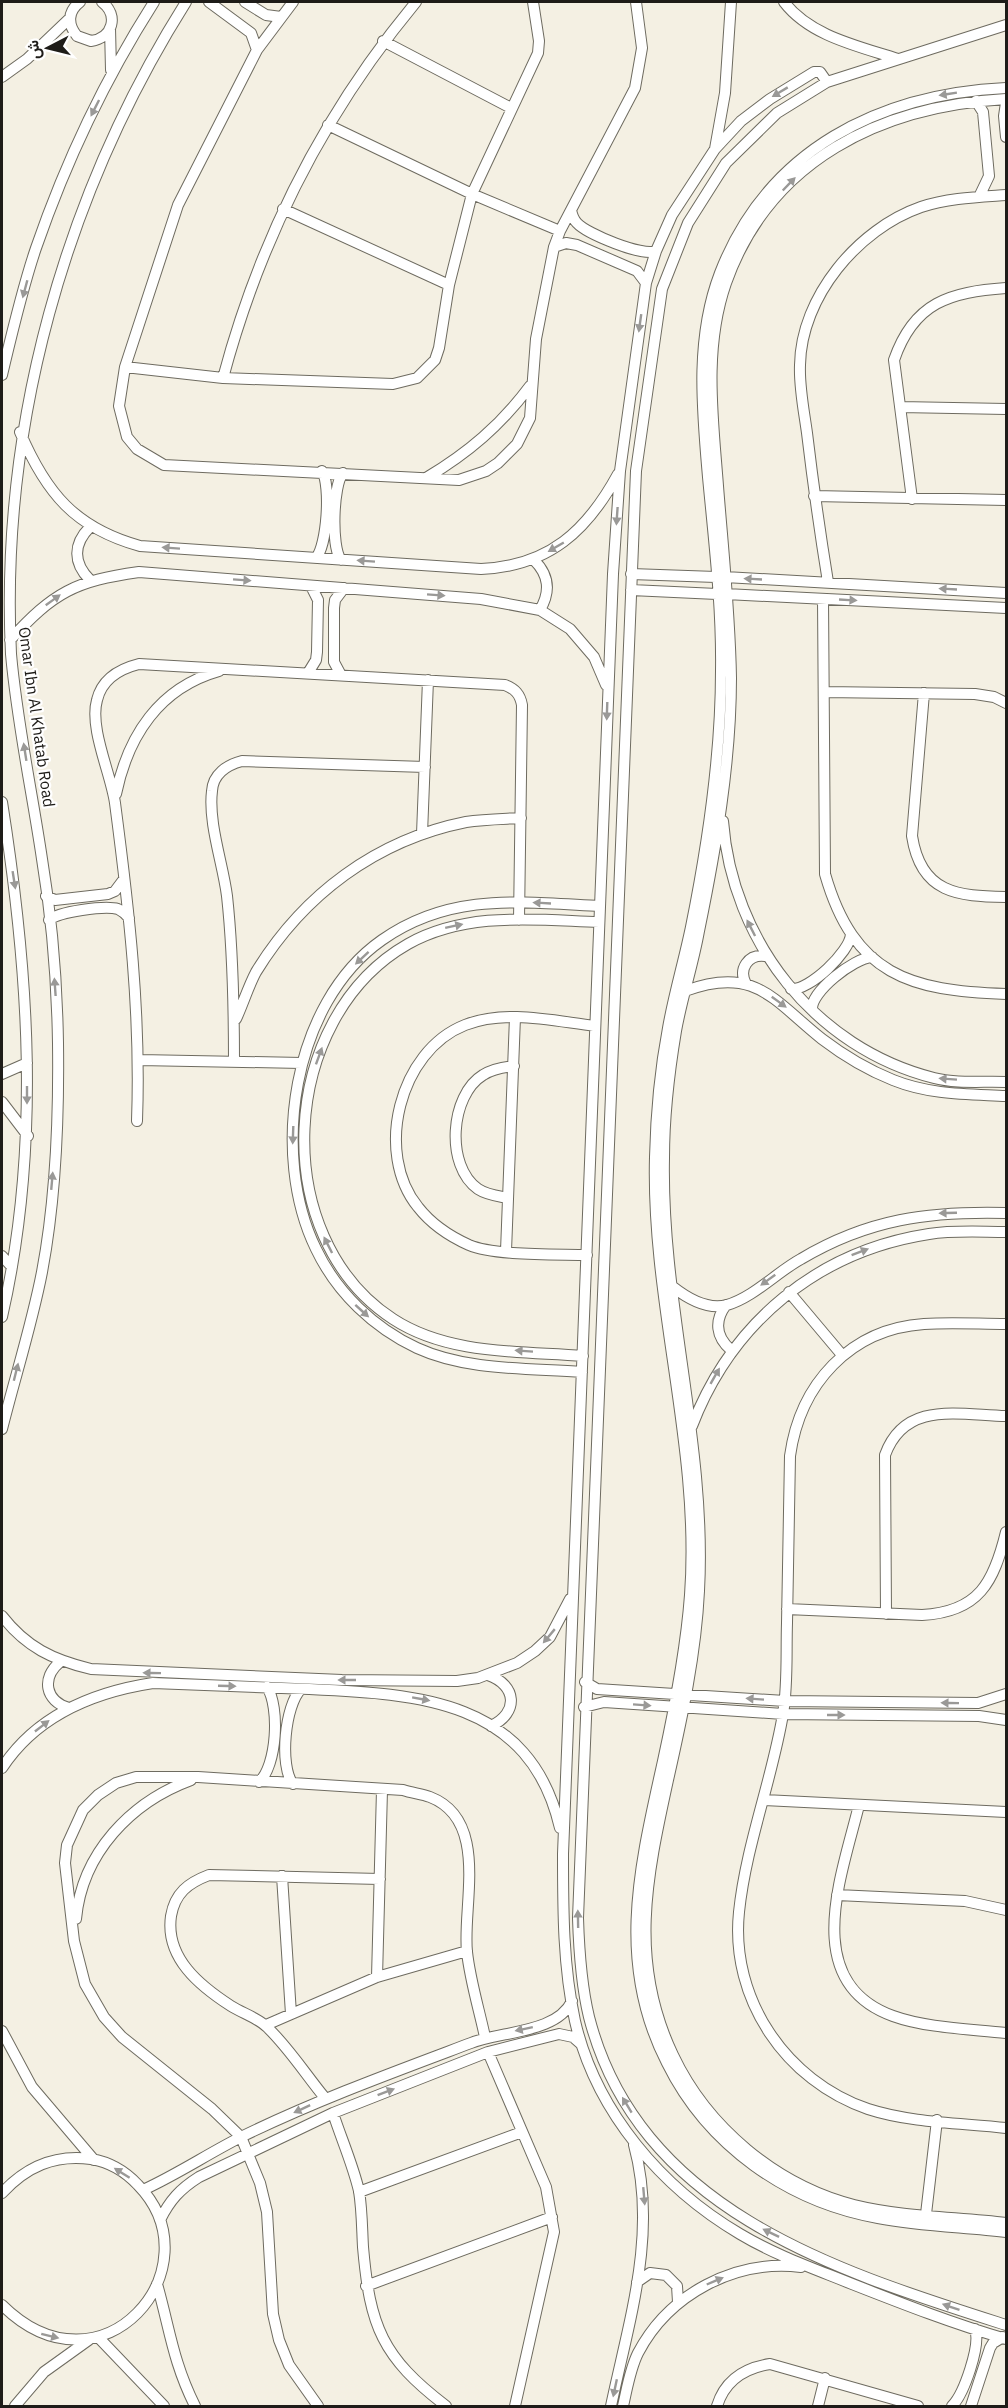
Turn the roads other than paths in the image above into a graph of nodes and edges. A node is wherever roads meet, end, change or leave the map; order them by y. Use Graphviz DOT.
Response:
graph roads {
  1 [pos="80,2"];
  2 [pos="108,2"];
  3 [pos="154,2"];
  4 [pos="186,2"];
  5 [pos="209,2"];
  6 [pos="245,2"];
  7 [pos="293,2"];
  8 [pos="416,2"];
  9 [pos="533,2"];
  10 [pos="636,2"];
  11 [pos="732,2"];
  12 [pos="784,2"];
  13 [pos="281,17"];
  14 [pos="70,18"];
  15 [pos="1006,25"];
  16 [pos="110,28"];
  17 [pos="383,41"];
  18 [pos="257,50"];
  19 [pos="898,59"];
  20 [pos="111,76"];
  21 [pos="2,77"];
  22 [pos="827,82"];
  23 [pos="1006,88"];
  24 [pos="976,101"];
  25 [pos="1006,101"];
  26 [pos="511,108"];
  27 [pos="328,125"];
  28 [pos="1006,137"];
  29 [pos="715,149"];
  30 [pos="472,194"];
  31 [pos="1006,195"];
  32 [pos="979,197"];
  33 [pos="283,209"];
  34 [pos="571,210"];
  35 [pos="560,231"];
  36 [pos="554,247"];
  37 [pos="656,251"];
  38 [pos="646,283"];
  39 [pos="449,285"];
  40 [pos="1006,288"];
  41 [pos="125,367"];
  42 [pos="2,375"];
  43 [pos="224,378"];
  44 [pos="530,386"];
  45 [pos="900,406"];
  46 [pos="1006,409"];
  47 [pos="19,432"];
  48 [pos="322,471"];
  49 [pos="620,471"];
  50 [pos="343,473"];
  51 [pos="426,478"];
  52 [pos="814,496"];
  53 [pos="912,499"];
  54 [pos="1006,500"];
  55 [pos="90,527"];
  56 [pos="718,547"];
  57 [pos="316,558"];
  58 [pos="340,560"];
  59 [pos="534,560"];
  60 [pos="632,574"];
  61 [pos="721,577"];
  62 [pos="90,580"];
  63 [pos="828,582"];
  64 [pos="311,586"];
  65 [pos="344,588"];
  66 [pos="631,590"];
  67 [pos="1006,593"];
  68 [pos="722,594"];
  69 [pos="823,599"];
  70 [pos="1006,608"];
  71 [pos="540,610"];
  72 [pos="10,640"];
  73 [pos="725,646"];
  74 [pos="231,668"];
  75 [pos="308,673"];
  76 [pos="341,675"];
  77 [pos="428,680"];
  78 [pos="608,690"];
  79 [pos="824,692"];
  80 [pos="924,693"];
  81 [pos="1006,703"];
  82 [pos="425,767"];
  83 [pos="115,800"];
  84 [pos="2,801"];
  85 [pos="721,801"];
  86 [pos="521,818"];
  87 [pos="422,834"];
  88 [pos="6,854"];
  89 [pos="124,879"];
  90 [pos="46,896"];
  91 [pos="1006,897"];
  92 [pos="520,902"];
  93 [pos="600,906"];
  94 [pos="129,918"];
  95 [pos="49,920"];
  96 [pos="519,920"];
  97 [pos="599,922"];
  98 [pos="850,934"];
  99 [pos="765,956"];
  100 [pos="872,957"];
  101 [pos="746,984"];
  102 [pos="791,989"];
  103 [pos="685,991"];
  104 [pos="1006,994"];
  105 [pos="813,1010"];
  106 [pos="516,1017"];
  107 [pos="234,1024"];
  108 [pos="596,1026"];
  109 [pos="140,1060"];
  110 [pos="234,1062"];
  111 [pos="27,1063"];
  112 [pos="302,1063"];
  113 [pos="514,1066"];
  114 [pos="2,1074"];
  115 [pos="1006,1082"];
  116 [pos="1006,1096"];
  117 [pos="2,1102"];
  118 [pos="137,1121"];
  119 [pos="28,1136"];
  120 [pos="508,1197"];
  121 [pos="1006,1213"];
  122 [pos="1006,1232"];
  123 [pos="506,1251"];
  124 [pos="587,1255"];
  125 [pos="2,1256"];
  126 [pos="12,1267"];
  127 [pos="4,1286"];
  128 [pos="672,1287"];
  129 [pos="789,1292"];
  130 [pos="726,1305"];
  131 [pos="2,1317"];
  132 [pos="1006,1324"];
  133 [pos="731,1350"];
  134 [pos="843,1355"];
  135 [pos="583,1356"];
  136 [pos="582,1372"];
  137 [pos="1006,1416"];
  138 [pos="2,1429"];
  139 [pos="691,1429"];
  140 [pos="1006,1532"];
  141 [pos="574,1584"];
  142 [pos="787,1609"];
  143 [pos="886,1614"];
  144 [pos="2,1616"];
  145 [pos="60,1662"];
  146 [pos="488,1675"];
  147 [pos="585,1682"];
  148 [pos="267,1687"];
  149 [pos="301,1689"];
  150 [pos="680,1694"];
  151 [pos="1006,1694"];
  152 [pos="785,1701"];
  153 [pos="584,1707"];
  154 [pos="678,1707"];
  155 [pos="69,1708"];
  156 [pos="783,1714"];
  157 [pos="1006,1720"];
  158 [pos="491,1726"];
  159 [pos="2,1768"];
  160 [pos="198,1777"];
  161 [pos="259,1782"];
  162 [pos="293,1784"];
  163 [pos="382,1790"];
  164 [pos="764,1800"];
  165 [pos="859,1805"];
  166 [pos="1006,1812"];
  167 [pos="563,1854"];
  168 [pos="282,1876"];
  169 [pos="380,1879"];
  170 [pos="837,1895"];
  171 [pos="1006,1910"];
  172 [pos="74,1941"];
  173 [pos="467,1951"];
  174 [pos="377,1977"];
  175 [pos="572,2001"];
  176 [pos="291,2014"];
  177 [pos="266,2025"];
  178 [pos="2,2031"];
  179 [pos="1006,2034"];
  180 [pos="485,2037"];
  181 [pos="583,2047"];
  182 [pos="488,2052"];
  183 [pos="326,2098"];
  184 [pos="333,2113"];
  185 [pos="937,2120"];
  186 [pos="1006,2128"];
  187 [pos="522,2133"];
  188 [pos="241,2138"];
  189 [pos="632,2139"];
  190 [pos="246,2153"];
  191 [pos="94,2160"];
  192 [pos="143,2190"];
  193 [pos="359,2192"];
  194 [pos="2,2193"];
  195 [pos="926,2214"];
  196 [pos="552,2217"];
  197 [pos="160,2220"];
  198 [pos="1006,2223"];
  199 [pos="1006,2232"];
  200 [pos="812,2268"];
  201 [pos="637,2282"];
  202 [pos="157,2284"];
  203 [pos="366,2286"];
  204 [pos="678,2302"];
  205 [pos="2,2305"];
  206 [pos="1006,2325"];
  207 [pos="975,2329"];
  208 [pos="94,2338"];
  209 [pos="1005,2338"];
  210 [pos="825,2378"];
  211 [pos="15,2406"];
  212 [pos="164,2406"];
  213 [pos="195,2406"];
  214 [pos="318,2406"];
  215 [pos="446,2406"];
  216 [pos="515,2406"];
  217 [pos="611,2406"];
  218 [pos="623,2406"];
  219 [pos="717,2406"];
  220 [pos="818,2406"];
  221 [pos="918,2406"];
  222 [pos="952,2406"];
  223 [pos="971,2406"];
  1 -- 14 [label="street"];
  2 -- 16 [label="street"];
  3 -- 20 [label="street"];
  4 -- 47 [label="street, Omar Ibn Al Khatab Road"];
  5 -- 18 [label="street"];
  6 -- 13 [label="street"];
  7 -- 13 [label="street"];
  8 -- 17 [label="street"];
  9 -- 26 [label="street"];
  10 -- 34 [label="street"];
  11 -- 29 [label="street"];
  12 -- 19 [label="street"];
  13 -- 18 [label="street"];
  14 -- 16 [label="street"];
  14 -- 21 [label="street"];
  15 -- 19 [label="street"];
  16 -- 20 [label="street"];
  17 -- 26 [label="street"];
  17 -- 27 [label="street"];
  18 -- 41 [label="street"];
  19 -- 22 [label="street"];
  20 -- 42 [label="street, one-way"];
  22 -- 29 [label="street, one-way"];
  22 -- 60 [label="street"];
  23 -- 56 [label="street, one-way"];
  24 -- 25 [label="street"];
  24 -- 32 [label="street"];
  56 -- 24 [label="street, one-way"];
  25 -- 28 [label="street"];
  26 -- 30 [label="street"];
  27 -- 30 [label="street"];
  27 -- 33 [label="street"];
  29 -- 37 [label="street"];
  30 -- 35 [label="street"];
  30 -- 39 [label="street"];
  31 -- 32 [label="street"];
  32 -- 52 [label="street"];
  33 -- 39 [label="street"];
  33 -- 43 [label="street"];
  34 -- 35 [label="street"];
  34 -- 37 [label="street"];
  35 -- 36 [label="street"];
  36 -- 38 [label="street"];
  36 -- 44 [label="street"];
  37 -- 38 [label="street"];
  38 -- 49 [label="street, one-way"];
  39 -- 43 [label="street"];
  40 -- 45 [label="street"];
  41 -- 43 [label="street"];
  41 -- 48 [label="street"];
  44 -- 51 [label="street"];
  44 -- 51 [label="street"];
  45 -- 46 [label="street"];
  45 -- 53 [label="street"];
  47 -- 55 [label="street"];
  47 -- 72 [label="street, Omar Ibn Al Khatab Road"];
  48 -- 50 [label="street"];
  48 -- 57 [label="street"];
  49 -- 59 [label="street, one-way"];
  49 -- 78 [label="street, one-way"];
  50 -- 51 [label="street"];
  50 -- 58 [label="street"];
  52 -- 53 [label="street"];
  52 -- 63 [label="street"];
  53 -- 54 [label="street"];
  57 -- 55 [label="street, one-way"];
  55 -- 62 [label="street"];
  56 -- 61 [label="street"];
  57 -- 58 [label="street"];
  59 -- 58 [label="street, one-way"];
  59 -- 71 [label="street"];
  60 -- 61 [label="street"];
  60 -- 66 [label="street"];
  63 -- 61 [label="street, one-way"];
  61 -- 68 [label="street"];
  62 -- 64 [label="street, one-way"];
  72 -- 62 [label="street, one-way"];
  67 -- 63 [label="street, one-way"];
  64 -- 65 [label="street"];
  64 -- 75 [label="street"];
  65 -- 71 [label="street, one-way"];
  65 -- 76 [label="street"];
  66 -- 68 [label="street"];
  66 -- 147 [label="street"];
  68 -- 69 [label="street"];
  68 -- 73 [label="street"];
  69 -- 70 [label="street, one-way"];
  69 -- 79 [label="street"];
  71 -- 78 [label="street"];
  90 -- 72 [label="street, Omar Ibn Al Khatab Road, one-way"];
  73 -- 85 [label="street"];
  73 -- 150 [label="street"];
  74 -- 75 [label="street"];
  74 -- 83 [label="street"];
  74 -- 83 [label="street"];
  75 -- 76 [label="street"];
  76 -- 77 [label="street"];
  77 -- 82 [label="street"];
  77 -- 86 [label="street"];
  78 -- 93 [label="street, one-way"];
  79 -- 80 [label="street"];
  79 -- 98 [label="street"];
  80 -- 81 [label="street"];
  80 -- 91 [label="street"];
  82 -- 87 [label="street"];
  82 -- 107 [label="street"];
  83 -- 89 [label="street"];
  84 -- 88 [label="street"];
  99 -- 85 [label="street, one-way"];
  85 -- 103 [label="street"];
  86 -- 87 [label="street"];
  86 -- 92 [label="street"];
  87 -- 107 [label="street"];
  88 -- 111 [label="street, one-way"];
  89 -- 90 [label="street"];
  89 -- 94 [label="street"];
  90 -- 95 [label="street, Omar Ibn Al Khatab Road"];
  93 -- 92 [label="street, one-way"];
  92 -- 96 [label="street"];
  92 -- 112 [label="street, one-way"];
  93 -- 97 [label="street"];
  94 -- 95 [label="street"];
  94 -- 109 [label="street"];
  138 -- 95 [label="street, Omar Ibn Al Khatab Road, one-way"];
  96 -- 97 [label="street"];
  135 -- 96 [label="street, one-way"];
  97 -- 108 [label="street"];
  98 -- 100 [label="street"];
  98 -- 102 [label="street"];
  99 -- 101 [label="street"];
  99 -- 102 [label="street"];
  100 -- 104 [label="street"];
  100 -- 105 [label="street"];
  101 -- 103 [label="street"];
  101 -- 116 [label="street, one-way"];
  102 -- 105 [label="street"];
  103 -- 128 [label="street"];
  115 -- 105 [label="street, one-way"];
  106 -- 108 [label="street"];
  106 -- 113 [label="street"];
  106 -- 123 [label="street"];
  107 -- 110 [label="street"];
  108 -- 124 [label="street"];
  109 -- 110 [label="street"];
  109 -- 118 [label="street"];
  110 -- 112 [label="street"];
  111 -- 114 [label="street"];
  111 -- 119 [label="street, one-way"];
  112 -- 136 [label="street, one-way"];
  113 -- 120 [label="street"];
  113 -- 120 [label="street"];
  117 -- 119 [label="street"];
  119 -- 126 [label="street"];
  120 -- 123 [label="street"];
  121 -- 130 [label="street, one-way"];
  129 -- 122 [label="street, one-way"];
  123 -- 124 [label="street"];
  124 -- 135 [label="street"];
  125 -- 126 [label="street"];
  126 -- 127 [label="street"];
  127 -- 131 [label="street"];
  128 -- 130 [label="street"];
  128 -- 139 [label="street"];
  129 -- 133 [label="street"];
  129 -- 134 [label="street"];
  130 -- 133 [label="street"];
  132 -- 134 [label="street"];
  139 -- 133 [label="street, one-way"];
  134 -- 142 [label="street"];
  135 -- 136 [label="street"];
  136 -- 141 [label="street"];
  137 -- 143 [label="street"];
  139 -- 150 [label="street"];
  140 -- 143 [label="street"];
  141 -- 146 [label="street, one-way"];
  141 -- 167 [label="street"];
  142 -- 143 [label="street"];
  142 -- 152 [label="street"];
  144 -- 145 [label="street"];
  146 -- 145 [label="street, one-way"];
  145 -- 155 [label="street"];
  146 -- 158 [label="street"];
  147 -- 150 [label="street"];
  147 -- 153 [label="street"];
  148 -- 149 [label="street"];
  155 -- 148 [label="street, one-way"];
  148 -- 161 [label="street"];
  149 -- 158 [label="street, one-way"];
  149 -- 162 [label="street"];
  152 -- 150 [label="street, one-way"];
  150 -- 154 [label="street"];
  151 -- 152 [label="street, one-way"];
  152 -- 156 [label="street"];
  153 -- 154 [label="street, one-way"];
  206 -- 153 [label="street, one-way"];
  154 -- 156 [label="street"];
  154 -- 195 [label="street"];
  154 -- 199 [label="street"];
  159 -- 155 [label="street, one-way"];
  156 -- 157 [label="street, one-way"];
  156 -- 164 [label="street"];
  158 -- 167 [label="street"];
  160 -- 161 [label="street"];
  160 -- 172 [label="street"];
  160 -- 172 [label="street"];
  161 -- 162 [label="street"];
  162 -- 163 [label="street"];
  163 -- 169 [label="street"];
  163 -- 173 [label="street"];
  164 -- 165 [label="street"];
  164 -- 185 [label="street"];
  165 -- 166 [label="street"];
  165 -- 170 [label="street"];
  167 -- 175 [label="street"];
  168 -- 169 [label="street"];
  168 -- 176 [label="street"];
  168 -- 177 [label="street"];
  169 -- 174 [label="street"];
  170 -- 171 [label="street"];
  170 -- 179 [label="street"];
  172 -- 188 [label="street"];
  173 -- 174 [label="street"];
  173 -- 180 [label="street"];
  174 -- 176 [label="street"];
  175 -- 180 [label="street, one-way"];
  175 -- 181 [label="street"];
  176 -- 177 [label="street"];
  177 -- 183 [label="street"];
  178 -- 191 [label="street"];
  180 -- 183 [label="street"];
  181 -- 182 [label="street"];
  181 -- 189 [label="street"];
  184 -- 182 [label="street, one-way"];
  182 -- 187 [label="street"];
  183 -- 188 [label="street, one-way"];
  184 -- 190 [label="street"];
  184 -- 193 [label="street"];
  185 -- 186 [label="street"];
  185 -- 195 [label="street"];
  187 -- 193 [label="street"];
  187 -- 196 [label="street"];
  188 -- 190 [label="street"];
  188 -- 192 [label="street"];
  189 -- 200 [label="street"];
  189 -- 201 [label="street, one-way"];
  190 -- 197 [label="street"];
  190 -- 214 [label="street"];
  192 -- 191 [label="street, one-way"];
  191 -- 194 [label="street"];
  192 -- 197 [label="street"];
  193 -- 203 [label="street"];
  195 -- 198 [label="street"];
  196 -- 203 [label="street"];
  196 -- 216 [label="street"];
  197 -- 202 [label="street"];
  204 -- 200 [label="street, one-way"];
  200 -- 207 [label="street"];
  201 -- 204 [label="street"];
  201 -- 217 [label="street, one-way"];
  202 -- 208 [label="street"];
  202 -- 213 [label="street"];
  203 -- 215 [label="street"];
  204 -- 218 [label="street"];
  205 -- 208 [label="street, one-way"];
  207 -- 209 [label="street"];
  207 -- 222 [label="street"];
  208 -- 211 [label="street"];
  208 -- 212 [label="street"];
  209 -- 223 [label="street"];
  210 -- 219 [label="street"];
  210 -- 220 [label="street"];
  210 -- 221 [label="street"];
}
